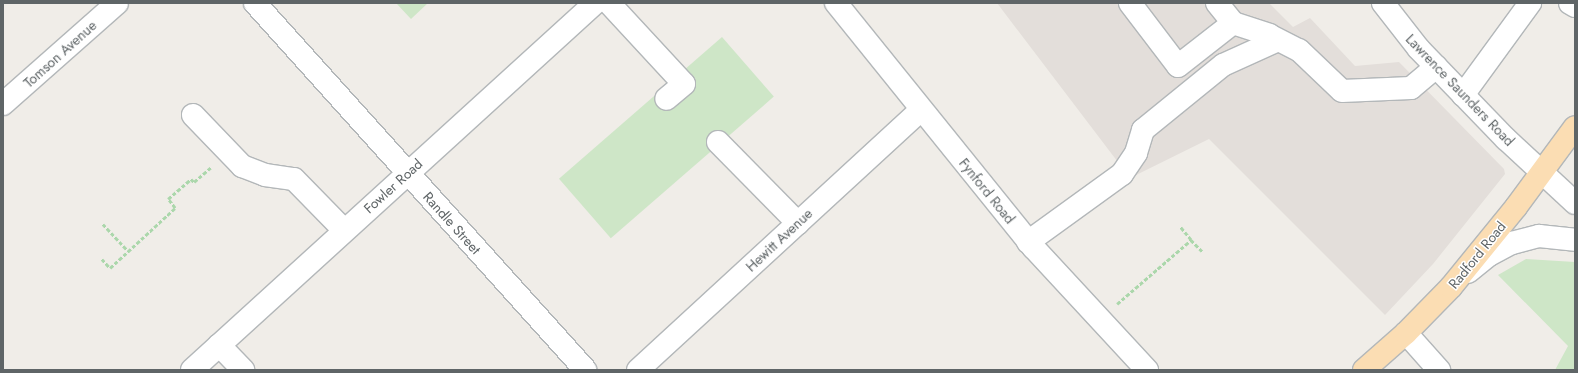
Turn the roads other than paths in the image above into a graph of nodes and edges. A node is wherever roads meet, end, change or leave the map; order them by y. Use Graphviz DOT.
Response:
graph roads {
  1 [pos="117,3"];
  2 [pos="255,3"];
  3 [pos="594,3"];
  4 [pos="609,3"];
  5 [pos="836,3"];
  6 [pos="1130,3"];
  7 [pos="1217,3"];
  8 [pos="1383,3"];
  9 [pos="1530,3"];
  10 [pos="1570,3"];
  11 [pos="1575,6"];
  12 [pos="1233,23"];
  13 [pos="1278,40"];
  14 [pos="1436,67"];
  15 [pos="1463,95"];
  16 [pos="666,100"];
  17 [pos="3,104"];
  18 [pos="921,110"];
  19 [pos="193,115"];
  20 [pos="1575,127"];
  21 [pos="718,142"];
  22 [pos="1542,173"];
  23 [pos="407,174"];
  24 [pos="1575,204"];
  25 [pos="798,223"];
  26 [pos="344,230"];
  27 [pos="1575,240"];
  28 [pos="1028,242"];
  29 [pos="1451,287"];
  30 [pos="1406,333"];
  31 [pos="219,344"];
  32 [pos="192,370"];
  33 [pos="243,370"];
  34 [pos="586,370"];
  35 [pos="638,370"];
  36 [pos="1148,370"];
  37 [pos="1364,370"];
  38 [pos="1439,370"];
  1 -- 17 [label="street, Tomson Avenue"];
  2 -- 23 [label="street, Randle Street"];
  3 -- 23 [label="street, Fowler Road"];
  4 -- 16 [label="street"];
  5 -- 18 [label="street, Fynford Road"];
  6 -- 12 [label="street"];
  7 -- 12 [label="street"];
  8 -- 14 [label="street, Lawrence Saunders Road"];
  9 -- 15 [label="street"];
  10 -- 11 [label="street"];
  12 -- 13 [label="street"];
  13 -- 14 [label="street"];
  13 -- 28 [label="street"];
  14 -- 15 [label="street, Lawrence Saunders Road"];
  15 -- 22 [label="street, Lawrence Saunders Road"];
  18 -- 25 [label="street, Hewitt Avenue"];
  18 -- 28 [label="street, Fynford Road"];
  19 -- 26 [label="street"];
  20 -- 22 [label="main road, Radford Road"];
  21 -- 25 [label="street"];
  22 -- 24 [label="street, Lawrence Saunders Road"];
  22 -- 29 [label="main road, Radford Road"];
  23 -- 26 [label="street, Fowler Road"];
  23 -- 34 [label="street, Randle Street"];
  25 -- 35 [label="street, Hewitt Avenue"];
  26 -- 31 [label="street, Fowler Road"];
  27 -- 29 [label="street"];
  28 -- 36 [label="street, Fynford Road"];
  29 -- 30 [label="main road, Radford Road"];
  30 -- 37 [label="main road, Radford Road"];
  30 -- 38 [label="street"];
  31 -- 32 [label="street, Fowler Road"];
  31 -- 33 [label="street"];
}
